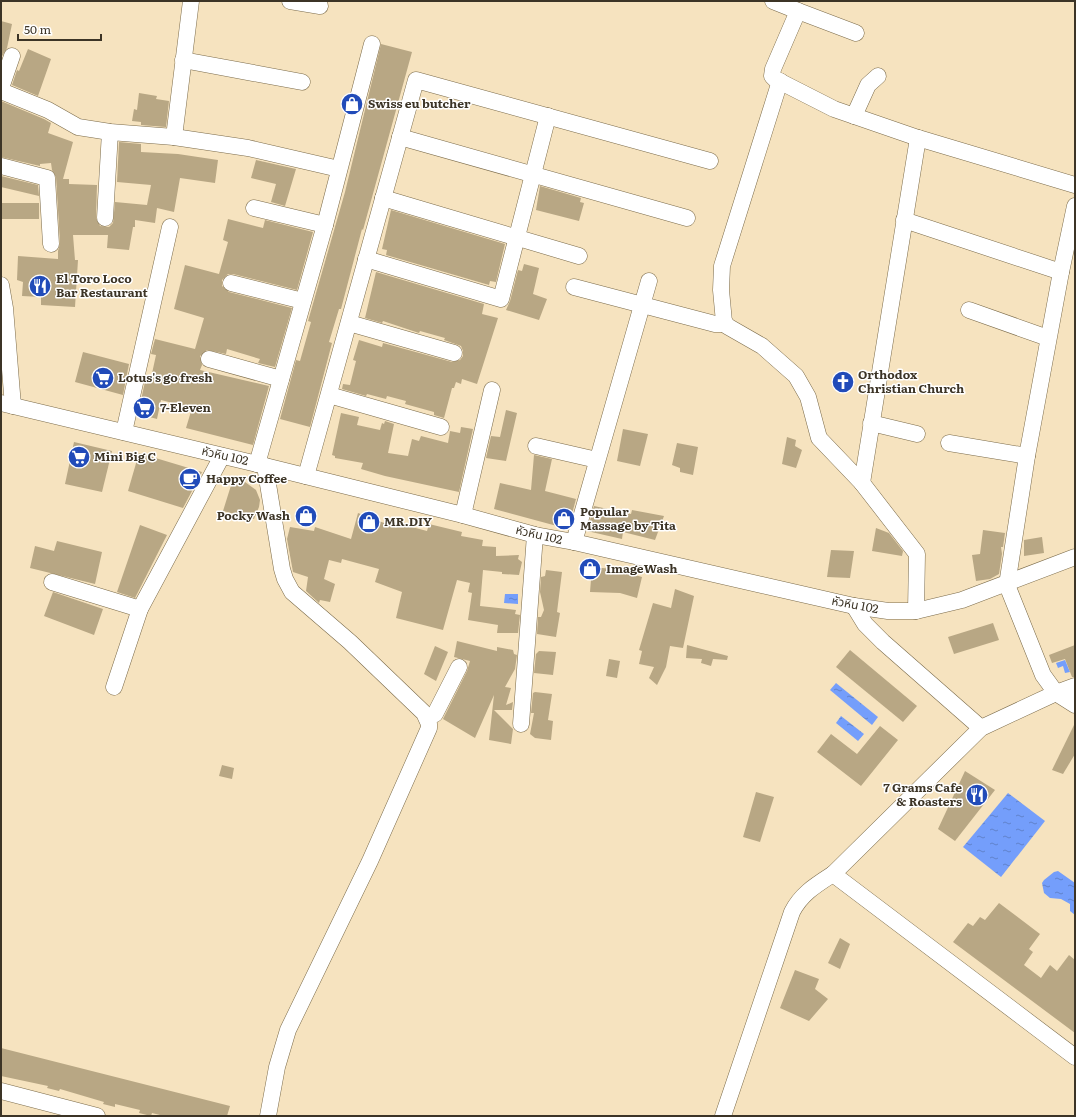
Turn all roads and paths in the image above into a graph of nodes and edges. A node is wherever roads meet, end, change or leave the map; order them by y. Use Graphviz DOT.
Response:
graph roads {
  1 [pos="191,1"];
  2 [pos="773,1"];
  3 [pos="299,2"];
  4 [pos="320,6"];
  5 [pos="798,11"];
  6 [pos="856,33"];
  7 [pos="372,44"];
  8 [pos="12,56"];
  9 [pos="183,60"];
  10 [pos="878,76"];
  11 [pos="780,81"];
  12 [pos="302,82"];
  13 [pos="1,89"];
  14 [pos="548,116"];
  15 [pos="854,116"];
  16 [pos="110,132"];
  17 [pos="174,137"];
  18 [pos="400,137"];
  19 [pos="918,138"];
  20 [pos="710,161"];
  21 [pos="1,166"];
  22 [pos="339,169"];
  23 [pos="533,175"];
  24 [pos="1075,185"];
  25 [pos="383,198"];
  26 [pos="1075,206"];
  27 [pos="254,208"];
  28 [pos="105,218"];
  29 [pos="687,218"];
  30 [pos="904,220"];
  31 [pos="325,225"];
  32 [pos="170,227"];
  33 [pos="517,237"];
  34 [pos="51,244"];
  35 [pos="579,256"];
  36 [pos="366,259"];
  37 [pos="1060,272"];
  38 [pos="648,281"];
  39 [pos="231,283"];
  40 [pos="1,285"];
  41 [pos="574,287"];
  42 [pos="303,301"];
  43 [pos="642,305"];
  44 [pos="969,310"];
  45 [pos="349,323"];
  46 [pos="726,324"];
  47 [pos="1048,338"];
  48 [pos="454,354"];
  49 [pos="210,359"];
  50 [pos="280,379"];
  51 [pos="492,390"];
  52 [pos="329,395"];
  53 [pos="7,405"];
  54 [pos="871,423"];
  55 [pos="441,428"];
  56 [pos="124,432"];
  57 [pos="917,434"];
  58 [pos="949,443"];
  59 [pos="536,446"];
  60 [pos="222,456"];
  61 [pos="1027,456"];
  62 [pos="597,460"];
  63 [pos="261,465"];
  64 [pos="306,476"];
  65 [pos="862,483"];
  66 [pos="463,515"];
  67 [pos="535,535"];
  68 [pos="574,542"];
  69 [pos="1075,558"];
  70 [pos="52,582"];
  71 [pos="1007,585"];
  72 [pos="854,606"];
  73 [pos="140,609"];
  74 [pos="916,611"];
  75 [pos="460,666"];
  76 [pos="1075,686"];
  77 [pos="114,687"];
  78 [pos="1056,693"];
  79 [pos="1075,705"];
  80 [pos="427,718"];
  81 [pos="522,724"];
  82 [pos="981,728"];
  83 [pos="833,874"];
  84 [pos="1075,1057"];
  85 [pos="1,1091"];
  86 [pos="97,1116"];
  87 [pos="268,1116"];
  88 [pos="723,1116"];
  1 -- 9 [label="street"];
  2 -- 5 [label="street"];
  3 -- 4 [label="street"];
  5 -- 6 [label="street"];
  5 -- 11 [label="street"];
  7 -- 22 [label="street"];
  8 -- 13 [label="street"];
  9 -- 12 [label="street"];
  9 -- 17 [label="street"];
  10 -- 15 [label="street"];
  11 -- 15 [label="street"];
  11 -- 46 [label="street"];
  13 -- 16 [label="street"];
  14 -- 18 [label="street"];
  14 -- 20 [label="street"];
  14 -- 23 [label="street"];
  15 -- 19 [label="street"];
  16 -- 17 [label="street"];
  16 -- 28 [label="street"];
  17 -- 22 [label="street"];
  18 -- 23 [label="street"];
  18 -- 25 [label="street"];
  19 -- 24 [label="street"];
  19 -- 30 [label="street"];
  21 -- 34 [label="street"];
  22 -- 31 [label="street"];
  23 -- 29 [label="street"];
  23 -- 33 [label="street"];
  25 -- 33 [label="street"];
  25 -- 36 [label="street"];
  26 -- 37 [label="street"];
  27 -- 31 [label="street"];
  30 -- 37 [label="street"];
  30 -- 54 [label="street"];
  31 -- 42 [label="street"];
  32 -- 56 [label="street"];
  33 -- 35 [label="street"];
  33 -- 36 [label="street"];
  36 -- 45 [label="street"];
  37 -- 47 [label="street"];
  38 -- 43 [label="street"];
  39 -- 42 [label="street"];
  40 -- 53 [label="street"];
  41 -- 43 [label="street"];
  42 -- 50 [label="street"];
  43 -- 46 [label="street"];
  43 -- 62 [label="street"];
  44 -- 47 [label="street"];
  45 -- 48 [label="street"];
  45 -- 52 [label="street"];
  46 -- 65 [label="street"];
  47 -- 61 [label="street"];
  49 -- 50 [label="street"];
  50 -- 63 [label="street"];
  51 -- 66 [label="street"];
  52 -- 55 [label="street"];
  52 -- 64 [label="street"];
  53 -- 56 [label="street, หัวหิน 102"];
  54 -- 57 [label="street"];
  54 -- 65 [label="street"];
  56 -- 60 [label="street, หัวหิน 102"];
  58 -- 61 [label="street"];
  59 -- 62 [label="street"];
  60 -- 63 [label="street, หัวหิน 102"];
  60 -- 73 [label="street"];
  61 -- 71 [label="street"];
  62 -- 68 [label="street"];
  63 -- 64 [label="street, หัวหิน 102"];
  63 -- 80 [label="street"];
  64 -- 66 [label="street, หัวหิน 102"];
  65 -- 74 [label="street"];
  66 -- 67 [label="street, หัวหิน 102"];
  67 -- 68 [label="street, หัวหิน 102"];
  67 -- 81 [label="street"];
  68 -- 72 [label="street, หัวหิน 102"];
  69 -- 71 [label="street, หัวหิน 102"];
  70 -- 73 [label="street"];
  71 -- 74 [label="street, หัวหิน 102"];
  71 -- 78 [label="street"];
  72 -- 74 [label="street, หัวหิน 102"];
  72 -- 82 [label="street"];
  73 -- 77 [label="street"];
  75 -- 80 [label="street"];
  76 -- 78 [label="street"];
  78 -- 79 [label="street"];
  78 -- 82 [label="street"];
  80 -- 87 [label="street"];
  82 -- 83 [label="street"];
  83 -- 84 [label="street"];
  83 -- 88 [label="street"];
  85 -- 86 [label="street"];
}
